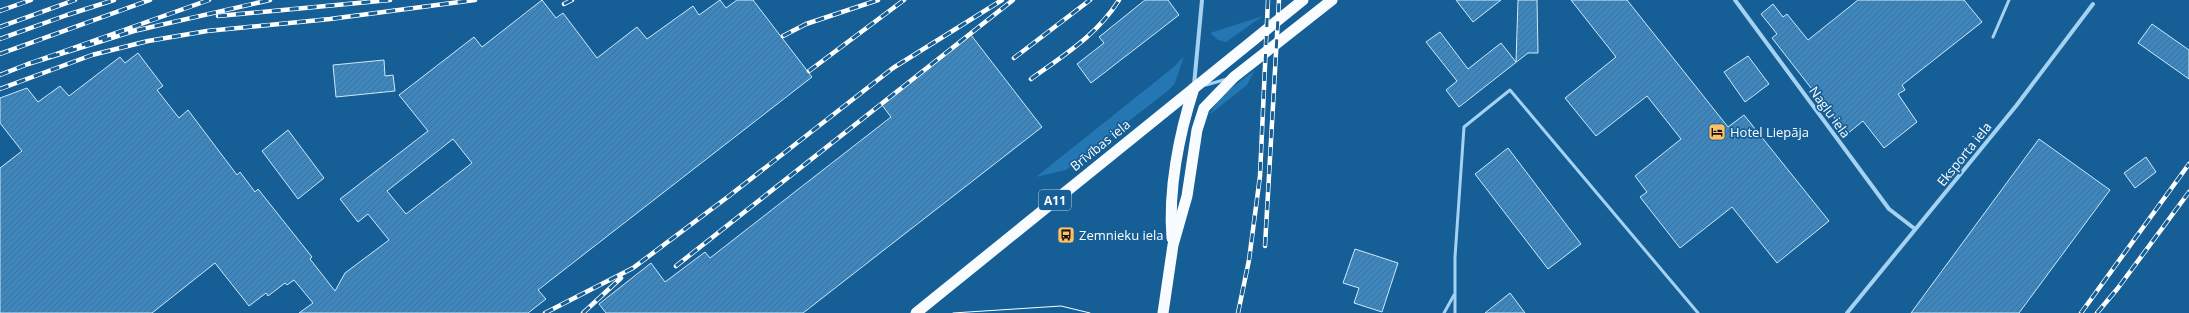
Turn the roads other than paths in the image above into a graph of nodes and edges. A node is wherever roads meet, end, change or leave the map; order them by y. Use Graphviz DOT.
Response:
graph roads {
  1 [pos="1202,0"];
  2 [pos="1303,0"];
  3 [pos="1332,0"];
  4 [pos="1735,0"];
  5 [pos="2009,0"];
  6 [pos="2092,2"];
  7 [pos="1993,37"];
  8 [pos="1234,77"];
  9 [pos="1194,88"];
  10 [pos="1914,229"];
  11 [pos="1173,245"];
  12 [pos="1455,293"];
  13 [pos="916,313"];
  14 [pos="1163,313"];
  15 [pos="1444,313"];
  16 [pos="1455,313"];
  17 [pos="1698,313"];
  18 [pos="1847,313"];
  1 -- 9 [label="street"];
  2 -- 9 [label="highway, Brīvības iela / A11"];
  3 -- 8 [label="highway"];
  4 -- 10 [label="street, Naglu iela"];
  5 -- 7 [label="lane"];
  6 -- 10 [label="street, Eksporta iela"];
  8 -- 9 [label="lane"];
  8 -- 11 [label="highway"];
  9 -- 11 [label="highway"];
  9 -- 13 [label="highway, Brīvības iela / A11"];
  10 -- 18 [label="street, Eksporta iela"];
  11 -- 14 [label="highway"];
  12 -- 15 [label="lane"];
  12 -- 16 [label="lane"];
  12 -- 17 [label="lane"];
}
